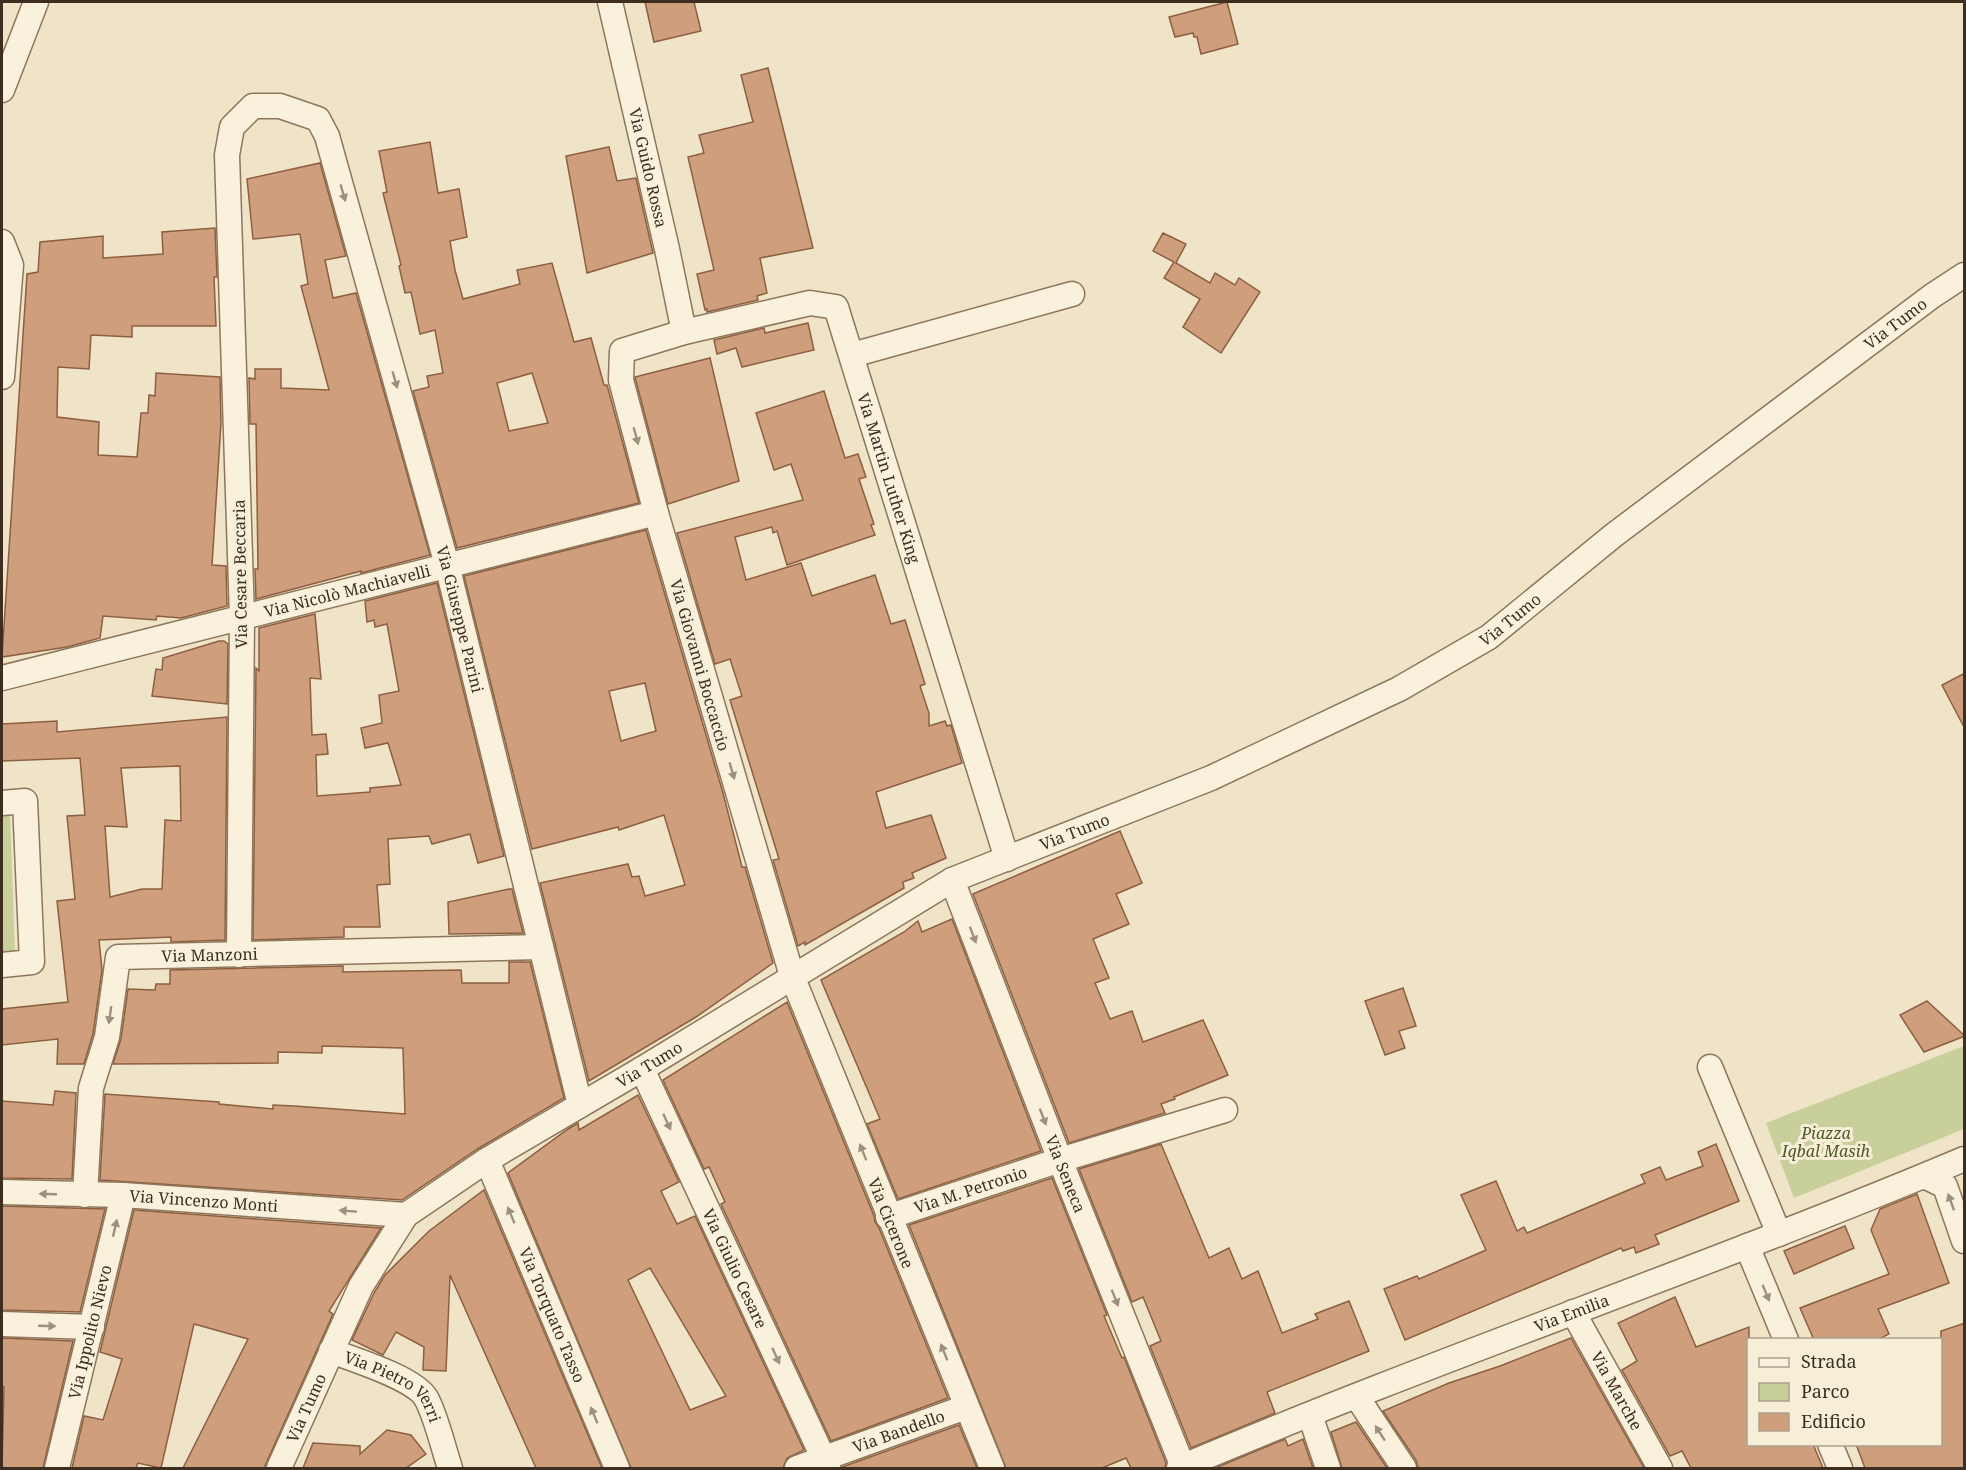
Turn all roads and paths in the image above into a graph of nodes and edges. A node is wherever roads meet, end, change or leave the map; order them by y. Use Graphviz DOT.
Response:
graph roads {
  1 [pos="36,2"];
  2 [pos="610,2"];
  3 [pos="2,90"];
  4 [pos="327,136"];
  5 [pos="2,242"];
  6 [pos="1965,275"];
  7 [pos="1072,294"];
  8 [pos="684,332"];
  9 [pos="622,351"];
  10 [pos="852,355"];
  11 [pos="2,378"];
  12 [pos="656,513"];
  13 [pos="447,565"];
  14 [pos="242,617"];
  15 [pos="2,678"];
  16 [pos="2,803"];
  17 [pos="1007,859"];
  18 [pos="952,880"];
  19 [pos="541,947"];
  20 [pos="238,955"];
  21 [pos="2,965"];
  22 [pos="792,976"];
  23 [pos="1710,1067"];
  24 [pos="642,1069"];
  25 [pos="580,1105"];
  26 [pos="1225,1110"];
  27 [pos="1965,1159"];
  28 [pos="487,1160"];
  29 [pos="1059,1160"];
  30 [pos="1924,1176"];
  31 [pos="2,1192"];
  32 [pos="85,1195"];
  33 [pos="123,1195"];
  34 [pos="406,1215"];
  35 [pos="888,1217"];
  36 [pos="1779,1233"];
  37 [pos="1965,1241"];
  38 [pos="1747,1246"];
  39 [pos="1573,1312"];
  40 [pos="2,1324"];
  41 [pos="92,1327"];
  42 [pos="1785,1338"];
  43 [pos="331,1351"];
  44 [pos="1357,1397"];
  45 [pos="966,1407"];
  46 [pos="1310,1415"];
  47 [pos="1831,1446"];
  48 [pos="826,1463"];
  49 [pos="57,1468"];
  50 [pos="279,1468"];
  51 [pos="450,1468"];
  52 [pos="617,1468"];
  53 [pos="797,1468"];
  54 [pos="992,1468"];
  55 [pos="1181,1468"];
  56 [pos="1328,1468"];
  57 [pos="1404,1468"];
  58 [pos="1660,1468"];
  59 [pos="1840,1468"];
  1 -- 3 [label="street"];
  2 -- 8 [label="street, Via Guido Rossa"];
  4 -- 13 [label="street, Via Giuseppe Parini, one-way"];
  4 -- 14 [label="street, Via Cesare Beccaria"];
  5 -- 11 [label="street"];
  6 -- 17 [label="street, Via Tumo"];
  7 -- 10 [label="street"];
  8 -- 9 [label="street, Via Martin Luther King"];
  8 -- 10 [label="street, Via Martin Luther King"];
  9 -- 12 [label="street, Via Giovanni Boccaccio, one-way"];
  10 -- 17 [label="street, Via Martin Luther King"];
  12 -- 13 [label="street, Via Nicolò Machiavelli"];
  12 -- 22 [label="street, Via Giovanni Boccaccio, one-way"];
  13 -- 14 [label="street, Via Nicolò Machiavelli"];
  13 -- 19 [label="street, Via Giuseppe Parini"];
  14 -- 15 [label="street, Via Nicolò Machiavelli"];
  14 -- 20 [label="street, Via Cesare Beccaria"];
  16 -- 21 [label="street"];
  17 -- 18 [label="street, Via Tumo"];
  18 -- 22 [label="street, Via Tumo"];
  18 -- 29 [label="street, Via Seneca, one-way"];
  19 -- 20 [label="street, Via Manzoni"];
  19 -- 25 [label="street, Via Giuseppe Parini"];
  20 -- 32 [label="street, Via Manzoni, one-way"];
  22 -- 24 [label="street, Via Tumo"];
  35 -- 22 [label="street, Via Cicerone, one-way"];
  23 -- 36 [label="street"];
  24 -- 25 [label="street, Via Tumo"];
  24 -- 48 [label="street, Via Giulio Cesare, one-way"];
  25 -- 28 [label="street, Via Tumo"];
  26 -- 29 [label="street, Via M. Petronio"];
  27 -- 30 [label="street, Via Emilia"];
  28 -- 34 [label="street, Via Tumo"];
  52 -- 28 [label="street, Via Torquato Tasso, one-way"];
  29 -- 35 [label="street, Via M. Petronio"];
  29 -- 55 [label="street, Via Seneca, one-way"];
  30 -- 36 [label="street, Via Emilia"];
  37 -- 30 [label="street, one-way"];
  32 -- 31 [label="street, Via Vincenzo Monti, one-way"];
  32 -- 33 [label="street, Via Vincenzo Monti"];
  34 -- 33 [label="street, Via Vincenzo Monti, one-way"];
  41 -- 33 [label="street, Via Ippolito Nievo, one-way"];
  34 -- 43 [label="street, Via Tumo"];
  45 -- 35 [label="street, Via Cicerone, one-way"];
  36 -- 38 [label="street, Via Emilia"];
  38 -- 39 [label="street, Via Emilia"];
  38 -- 42 [label="street, one-way"];
  39 -- 44 [label="street, Via Emilia"];
  39 -- 58 [label="street, Via Marche"];
  40 -- 41 [label="street, one-way"];
  41 -- 49 [label="street, Via Ippolito Nievo"];
  43 -- 50 [label="street, Via Tumo"];
  43 -- 51 [label="street, Via Pietro Verri"];
  44 -- 46 [label="street, Via Emilia"];
  57 -- 44 [label="street, one-way"];
  45 -- 48 [label="street, Via Bandello"];
  45 -- 54 [label="street, Via Cicerone"];
  46 -- 55 [label="street, Via Emilia"];
  46 -- 56 [label="street"];
  47 -- 59 [label="street"];
  48 -- 53 [label="street, Via Bandello"];
}
